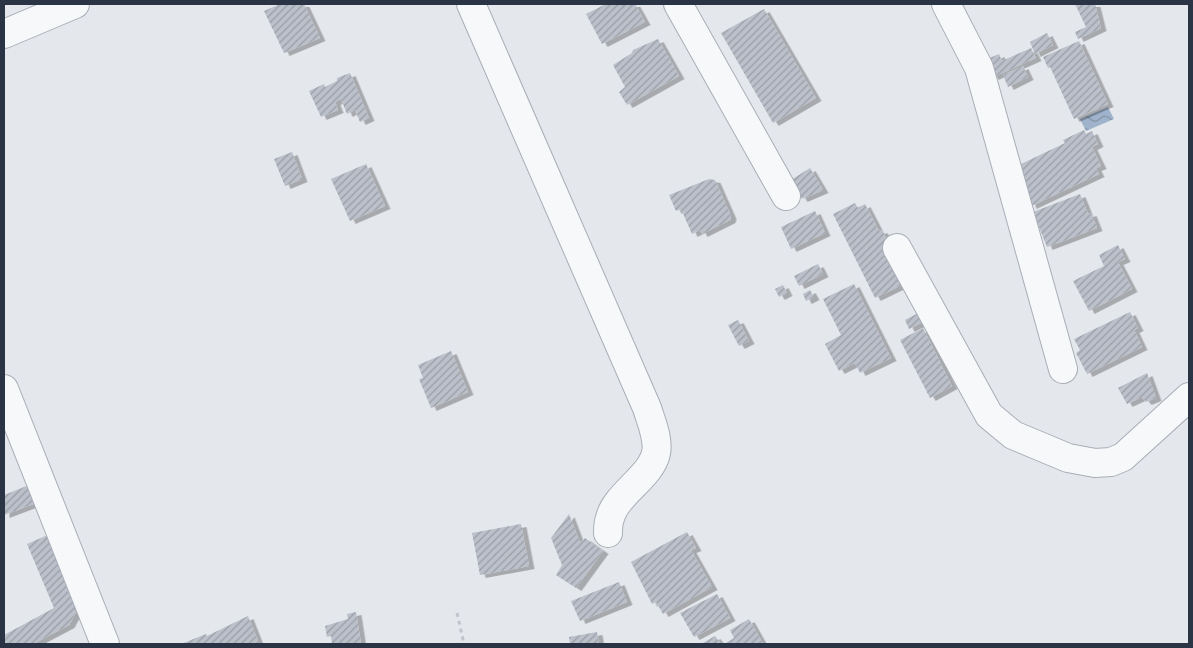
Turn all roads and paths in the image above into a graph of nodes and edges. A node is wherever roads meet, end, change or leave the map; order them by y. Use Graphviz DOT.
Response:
graph roads {
  1 [pos="76,4"];
  2 [pos="471,4"];
  3 [pos="678,4"];
  4 [pos="946,4"];
  5 [pos="4,34"];
  6 [pos="786,196"];
  7 [pos="897,248"];
  8 [pos="1063,369"];
  9 [pos="4,389"];
  10 [pos="1189,397"];
  11 [pos="608,533"];
  12 [pos="458,613"];
  13 [pos="105,644"];
  14 [pos="464,644"];
  1 -- 5 [label="street"];
  2 -- 11 [label="street"];
  3 -- 6 [label="street"];
  4 -- 8 [label="street"];
  7 -- 10 [label="street"];
  9 -- 13 [label="street"];
  12 -- 14 [label="path"];
}
